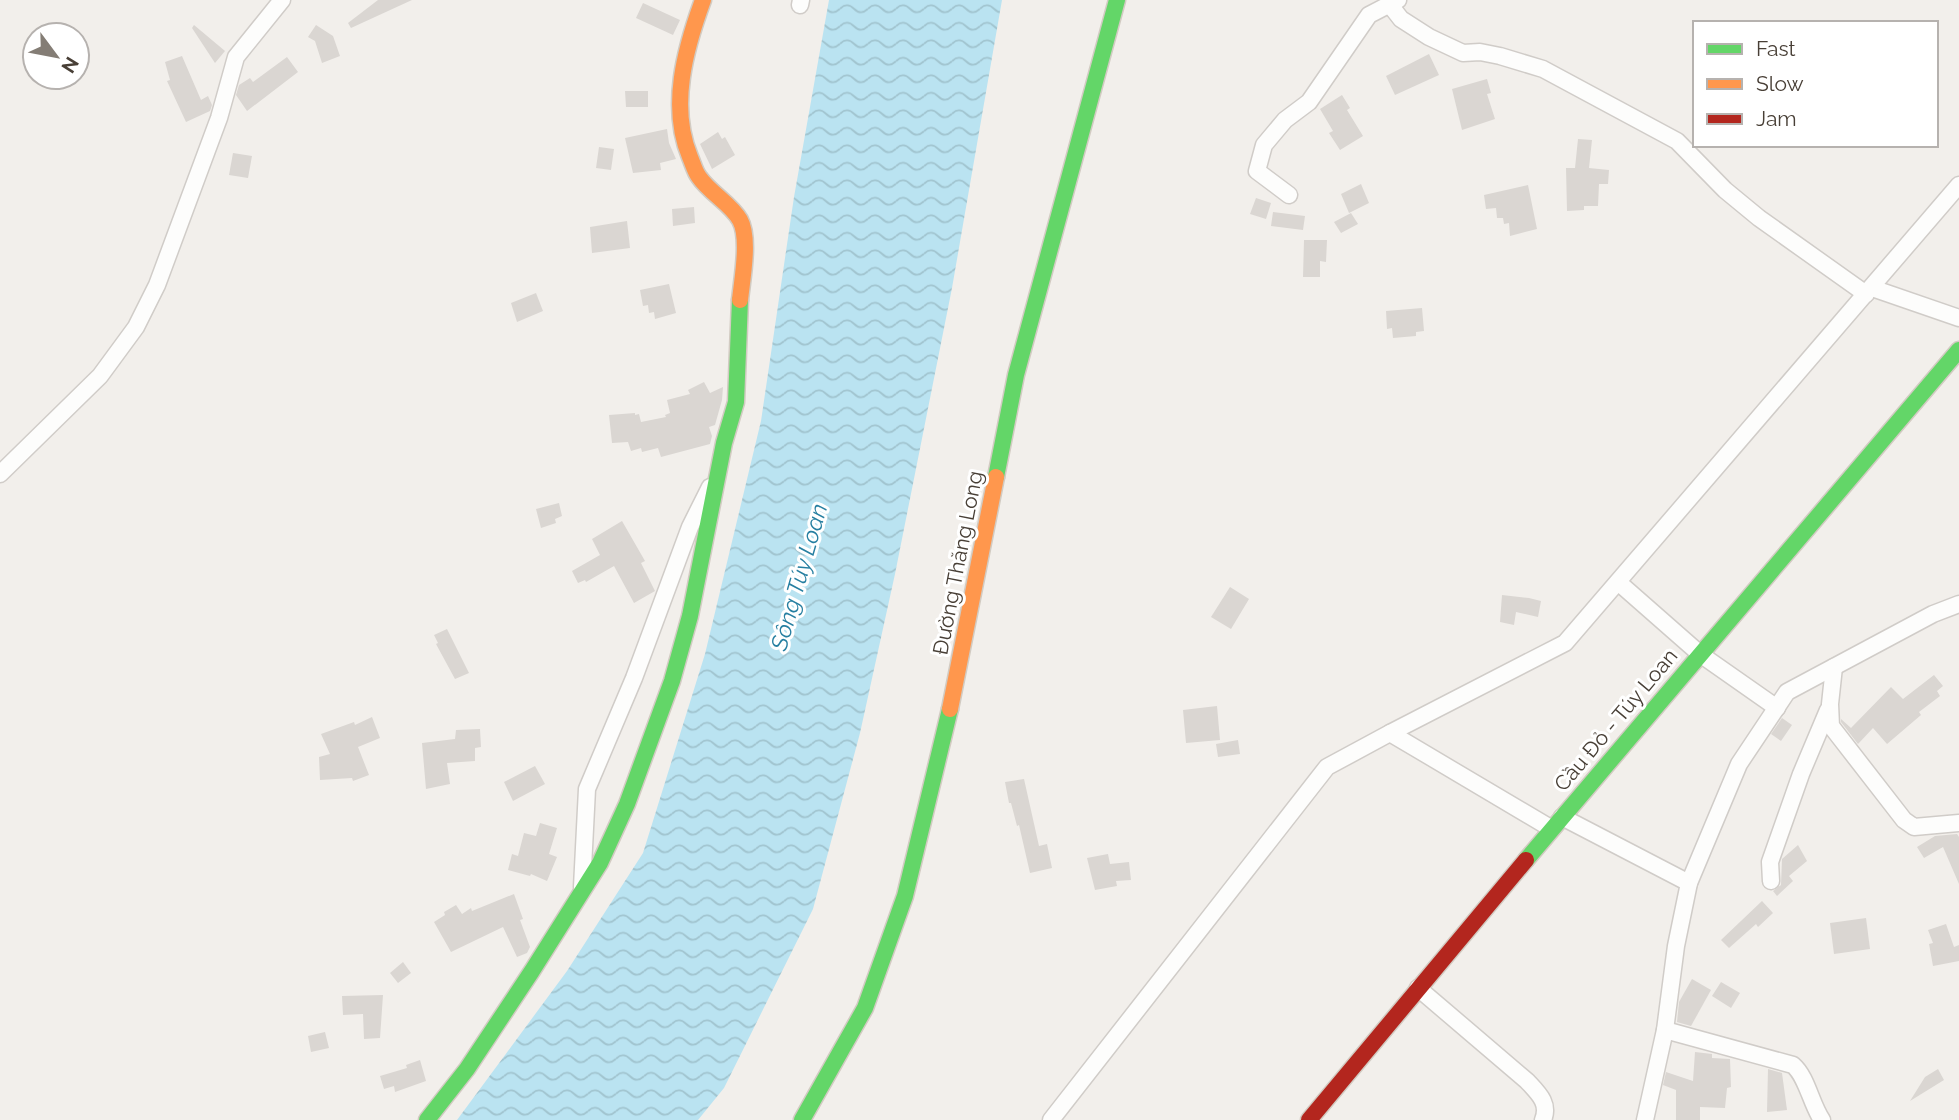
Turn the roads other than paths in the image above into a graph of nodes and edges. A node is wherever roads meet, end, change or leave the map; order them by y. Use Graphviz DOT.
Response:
graph roads {
  1 [pos="282,0"];
  2 [pos="703,0"];
  3 [pos="1117,0"];
  4 [pos="1394,3"];
  5 [pos="1959,185"];
  6 [pos="1289,195"];
  7 [pos="1869,291"];
  8 [pos="1959,318"];
  9 [pos="1959,350"];
  10 [pos="719,472"];
  11 [pos="0,474"];
  12 [pos="1619,582"];
  13 [pos="1959,604"];
  14 [pos="1700,654"];
  15 [pos="1834,667"];
  16 [pos="1830,704"];
  17 [pos="1777,708"];
  18 [pos="1390,733"];
  19 [pos="1557,823"];
  20 [pos="1959,823"];
  21 [pos="1771,881"];
  22 [pos="1689,883"];
  23 [pos="581,894"];
  24 [pos="1418,988"];
  25 [pos="1665,1030"];
  26 [pos="427,1120"];
  27 [pos="802,1120"];
  28 [pos="1051,1120"];
  29 [pos="1309,1120"];
  30 [pos="1543,1120"];
  31 [pos="1645,1120"];
  32 [pos="1822,1120"];
  1 -- 11 [label="street"];
  2 -- 10 [label="street"];
  3 -- 27 [label="street, Đường Thăng Long"];
  4 -- 6 [label="street"];
  4 -- 7 [label="street"];
  5 -- 7 [label="street"];
  7 -- 8 [label="street"];
  7 -- 12 [label="street"];
  9 -- 14 [label="street, Cầu Đỏ - Túy Loan"];
  10 -- 23 [label="street"];
  10 -- 23 [label="street"];
  12 -- 14 [label="street"];
  12 -- 18 [label="street"];
  13 -- 15 [label="street"];
  14 -- 17 [label="street"];
  14 -- 19 [label="street, Cầu Đỏ - Túy Loan"];
  15 -- 16 [label="street"];
  15 -- 17 [label="street"];
  16 -- 20 [label="street"];
  16 -- 21 [label="street"];
  17 -- 22 [label="street"];
  18 -- 19 [label="street"];
  18 -- 28 [label="street"];
  19 -- 22 [label="street"];
  19 -- 24 [label="street, Cầu Đỏ - Túy Loan"];
  22 -- 25 [label="street"];
  23 -- 26 [label="street"];
  24 -- 29 [label="street, Cầu Đỏ - Túy Loan"];
  24 -- 30 [label="street"];
  25 -- 31 [label="street"];
  25 -- 32 [label="street"];
}
